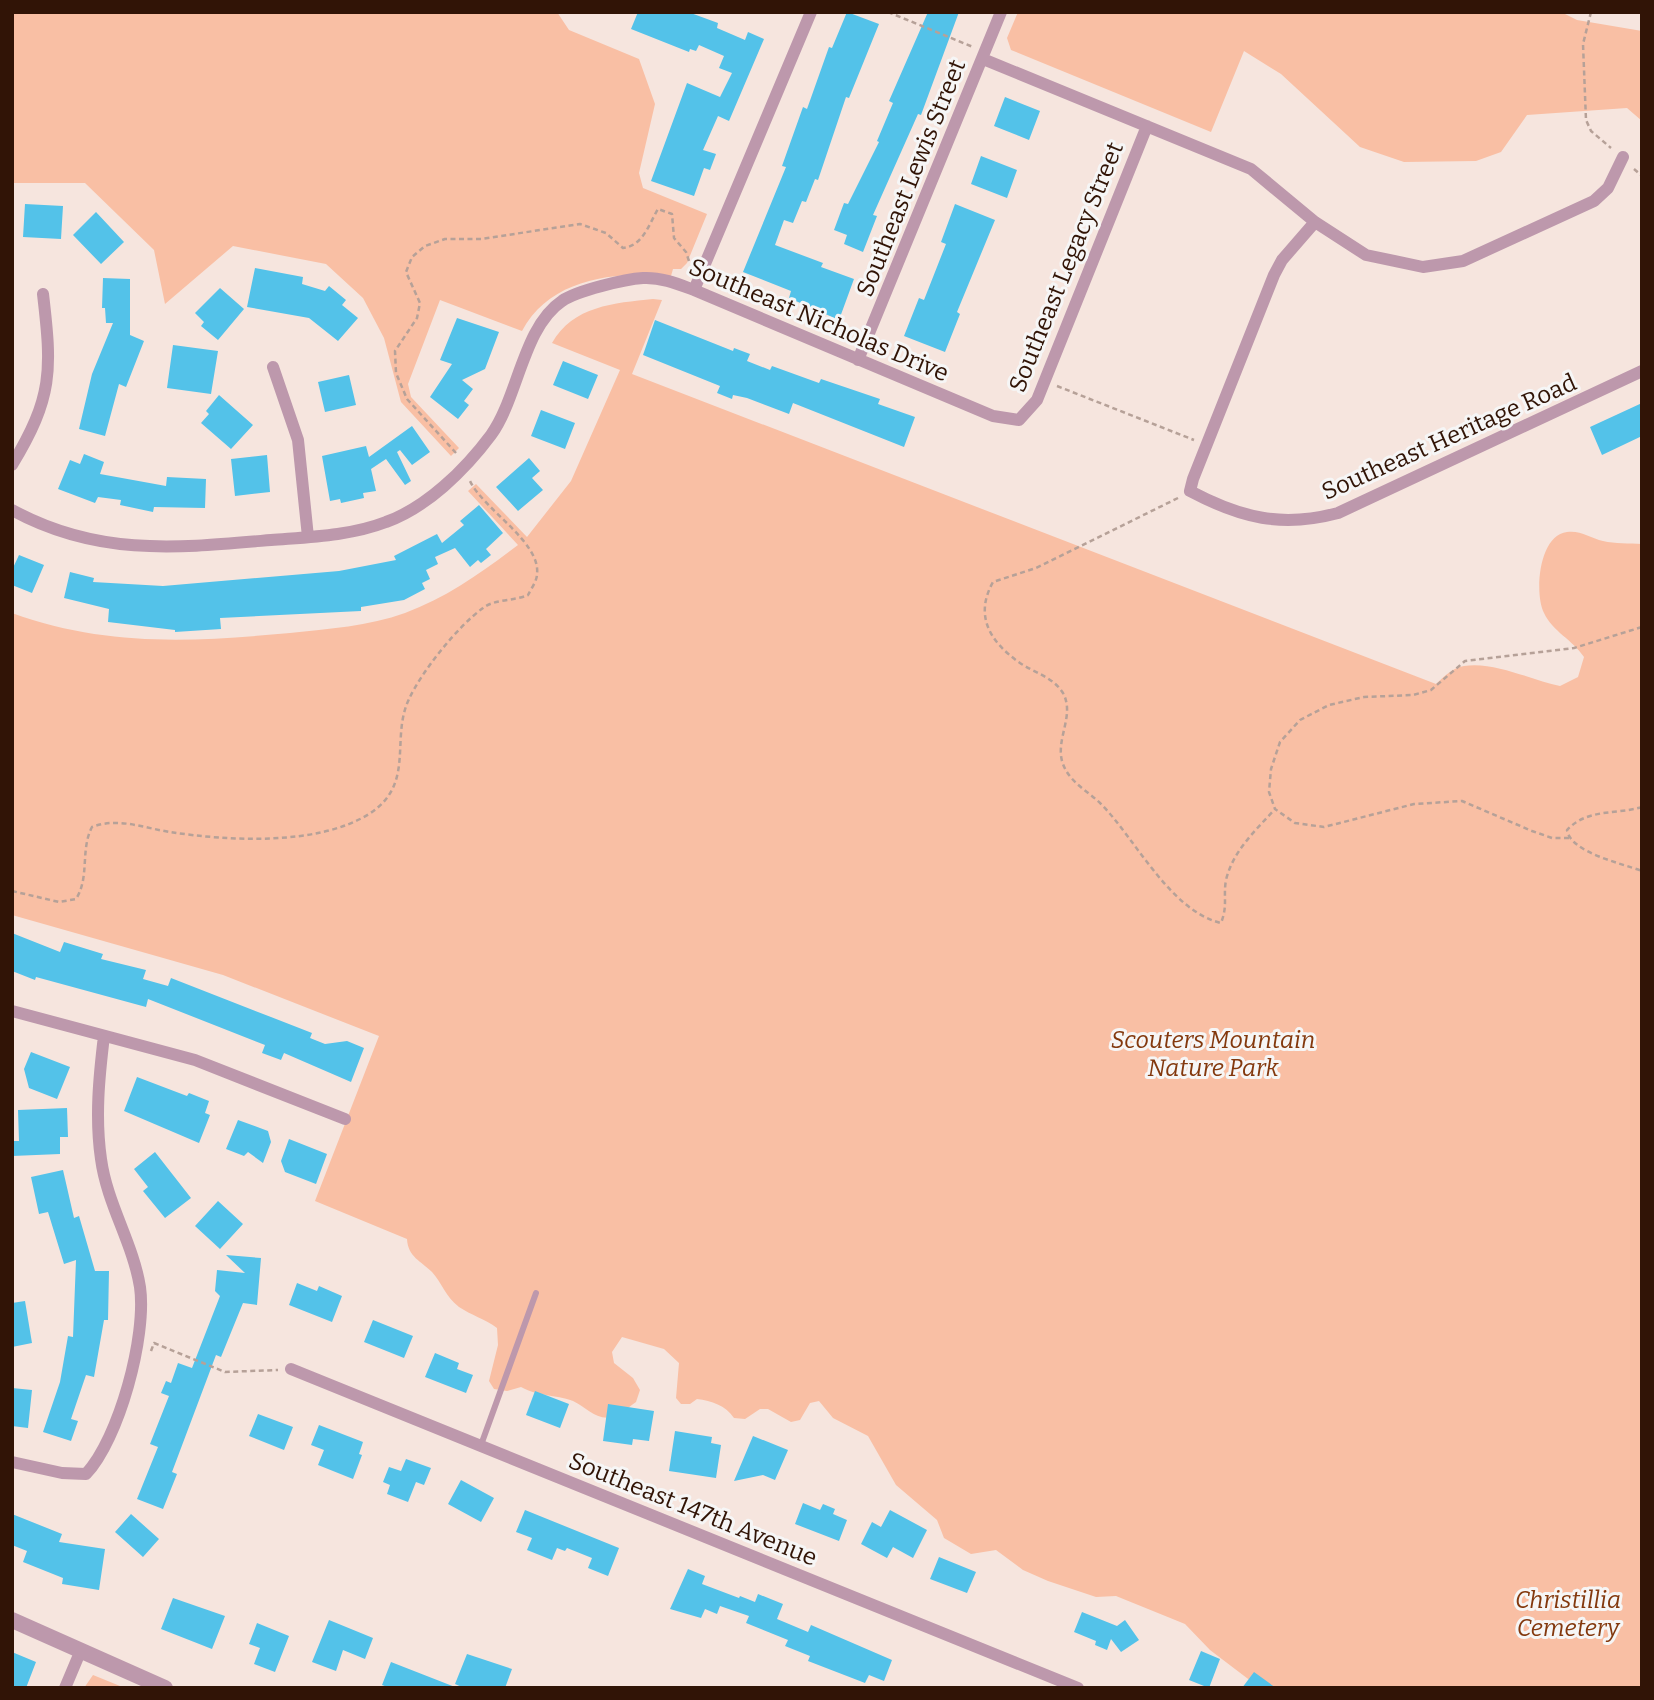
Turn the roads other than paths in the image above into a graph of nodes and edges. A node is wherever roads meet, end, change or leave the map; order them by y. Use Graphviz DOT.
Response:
graph roads {
  1 [pos="1001,12"];
  2 [pos="808,13"];
  3 [pos="984,55"];
  4 [pos="1147,126"];
  5 [pos="1623,157"];
  6 [pos="1315,222"];
  7 [pos="694,290"];
  8 [pos="43,294"];
  9 [pos="858,360"];
  10 [pos="273,367"];
  11 [pos="1642,371"];
  12 [pos="1019,420"];
  13 [pos="12,465"];
  14 [pos="12,510"];
  15 [pos="308,537"];
  16 [pos="12,1011"];
  17 [pos="103,1036"];
  18 [pos="345,1119"];
  19 [pos="537,1293"];
  20 [pos="292,1369"];
  21 [pos="481,1445"];
  22 [pos="12,1462"];
  23 [pos="12,1620"];
  24 [pos="80,1650"];
  25 [pos="65,1688"];
  26 [pos="165,1688"];
  27 [pos="1077,1688"];
  1 -- 3 [label="street, Southeast Lewis Street"];
  2 -- 7 [label="street"];
  3 -- 4 [label="street"];
  3 -- 9 [label="street, Southeast Lewis Street"];
  4 -- 6 [label="street"];
  4 -- 12 [label="street, Southeast Legacy Street"];
  5 -- 6 [label="street"];
  6 -- 11 [label="street, Southeast Heritage Road"];
  7 -- 9 [label="street, Southeast Nicholas Drive"];
  7 -- 15 [label="street, Southeast Nicholas Drive"];
  8 -- 13 [label="street"];
  9 -- 12 [label="street, Southeast Nicholas Drive"];
  10 -- 15 [label="street"];
  14 -- 15 [label="street, Southeast Nicholas Drive"];
  16 -- 17 [label="street"];
  17 -- 18 [label="street"];
  17 -- 22 [label="street"];
  19 -- 21 [label="lane"];
  20 -- 21 [label="street, Southeast 147th Avenue"];
  21 -- 27 [label="street, Southeast 147th Avenue"];
  23 -- 24 [label="street"];
  24 -- 25 [label="street"];
  24 -- 26 [label="street"];
}
